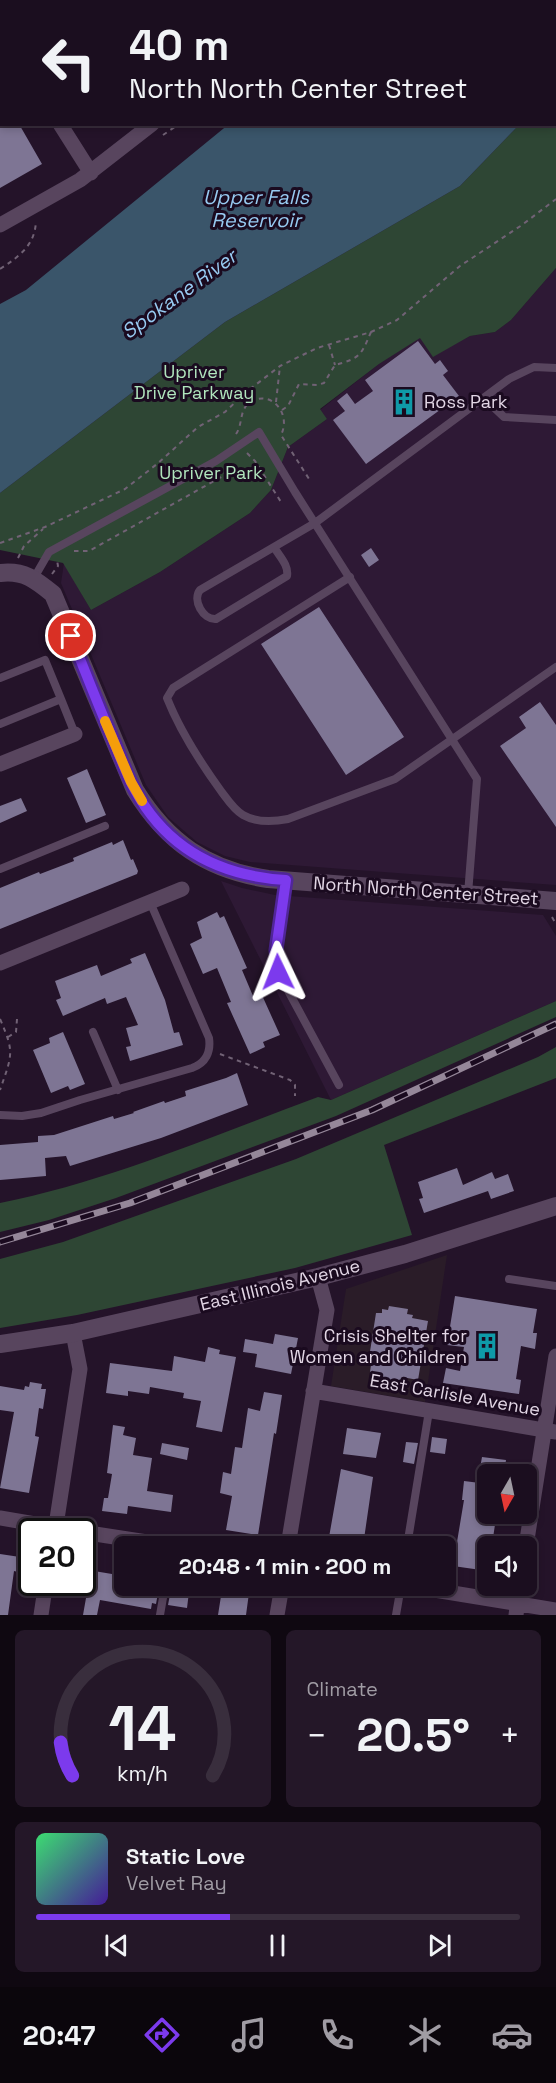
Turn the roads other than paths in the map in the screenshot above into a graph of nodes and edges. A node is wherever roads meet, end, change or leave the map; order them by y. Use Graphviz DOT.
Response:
graph roads {
  1 [pos="61,126"];
  2 [pos="150,126"];
  3 [pos="91,173"];
  4 [pos="0,225"];
  5 [pos="556,368"];
  6 [pos="482,400"];
  7 [pos="556,420"];
  8 [pos="315,523"];
  9 [pos="274,547"];
  10 [pos="6,572"];
  11 [pos="350,577"];
  12 [pos="39,582"];
  13 [pos="556,667"];
  14 [pos="0,678"];
  15 [pos="61,699"];
  16 [pos="0,724"];
  17 [pos="75,734"];
  18 [pos="453,740"];
  19 [pos="0,764"];
  20 [pos="105,826"];
  21 [pos="0,869"];
  22 [pos="286,880"];
  23 [pos="182,889"];
  24 [pos="468,894"];
  25 [pos="556,901"];
  26 [pos="150,902"];
  27 [pos="0,963"];
  28 [pos="93,1032"];
  29 [pos="339,1085"];
  30 [pos="118,1090"];
  31 [pos="0,1114"];
  32 [pos="555,1208"];
  33 [pos="318,1277"];
  34 [pos="509,1279"];
  35 [pos="556,1286"];
  36 [pos="74,1333"];
  37 [pos="0,1344"];
  38 [pos="556,1356"];
  39 [pos="313,1391"];
  40 [pos="429,1411"];
  41 [pos="550,1431"];
  42 [pos="0,1518"];
  43 [pos="57,1518"];
  44 [pos="18,1522"];
  45 [pos="96,1534"];
  46 [pos="290,1536"];
  47 [pos="409,1536"];
  48 [pos="528,1536"];
  49 [pos="114,1537"];
  50 [pos="44,1596"];
  51 [pos="163,1596"];
  52 [pos="280,1596"];
  53 [pos="399,1596"];
  54 [pos="456,1596"];
  55 [pos="517,1609"];
  56 [pos="556,1610"];
  57 [pos="41,1615"];
  58 [pos="160,1615"];
  59 [pos="277,1615"];
  60 [pos="396,1615"];
  1 -- 3 [label="street"];
  2 -- 3 [label="street"];
  3 -- 4 [label="street"];
  5 -- 6 [label="lane"];
  6 -- 7 [label="lane"];
  6 -- 8 [label="lane"];
  8 -- 9 [label="lane"];
  8 -- 11 [label="lane"];
  8 -- 12 [label="lane"];
  9 -- 9 [label="lane"];
  10 -- 12 [label="street"];
  11 -- 18 [label="lane"];
  11 -- 18 [label="lane"];
  12 -- 22 [label="street, North North Center Street"];
  13 -- 18 [label="lane"];
  14 -- 15 [label="lane"];
  15 -- 16 [label="lane"];
  15 -- 17 [label="lane"];
  17 -- 19 [label="street"];
  18 -- 24 [label="lane"];
  20 -- 21 [label="lane"];
  22 -- 24 [label="street, North North Center Street"];
  22 -- 29 [label="lane"];
  23 -- 26 [label="street"];
  24 -- 25 [label="street, North North Center Street"];
  26 -- 27 [label="street"];
  26 -- 30 [label="lane"];
  28 -- 30 [label="lane"];
  30 -- 31 [label="lane"];
  32 -- 33 [label="street, East Illinois Avenue"];
  33 -- 36 [label="street, East Illinois Avenue"];
  33 -- 39 [label="street"];
  34 -- 35 [label="lane"];
  36 -- 37 [label="street, East Illinois Avenue"];
  36 -- 43 [label="street"];
  38 -- 41 [label="street"];
  39 -- 40 [label="street, East Carlisle Avenue"];
  39 -- 46 [label="street"];
  40 -- 41 [label="street, East Carlisle Avenue"];
  40 -- 47 [label="lane"];
  41 -- 48 [label="street"];
  42 -- 44 [label="street"];
  45 -- 49 [label="street"];
  50 -- 57 [label="street"];
  51 -- 58 [label="lane"];
  52 -- 59 [label="street"];
  53 -- 60 [label="lane"];
  54 -- 55 [label="street"];
  55 -- 56 [label="street"];
}
